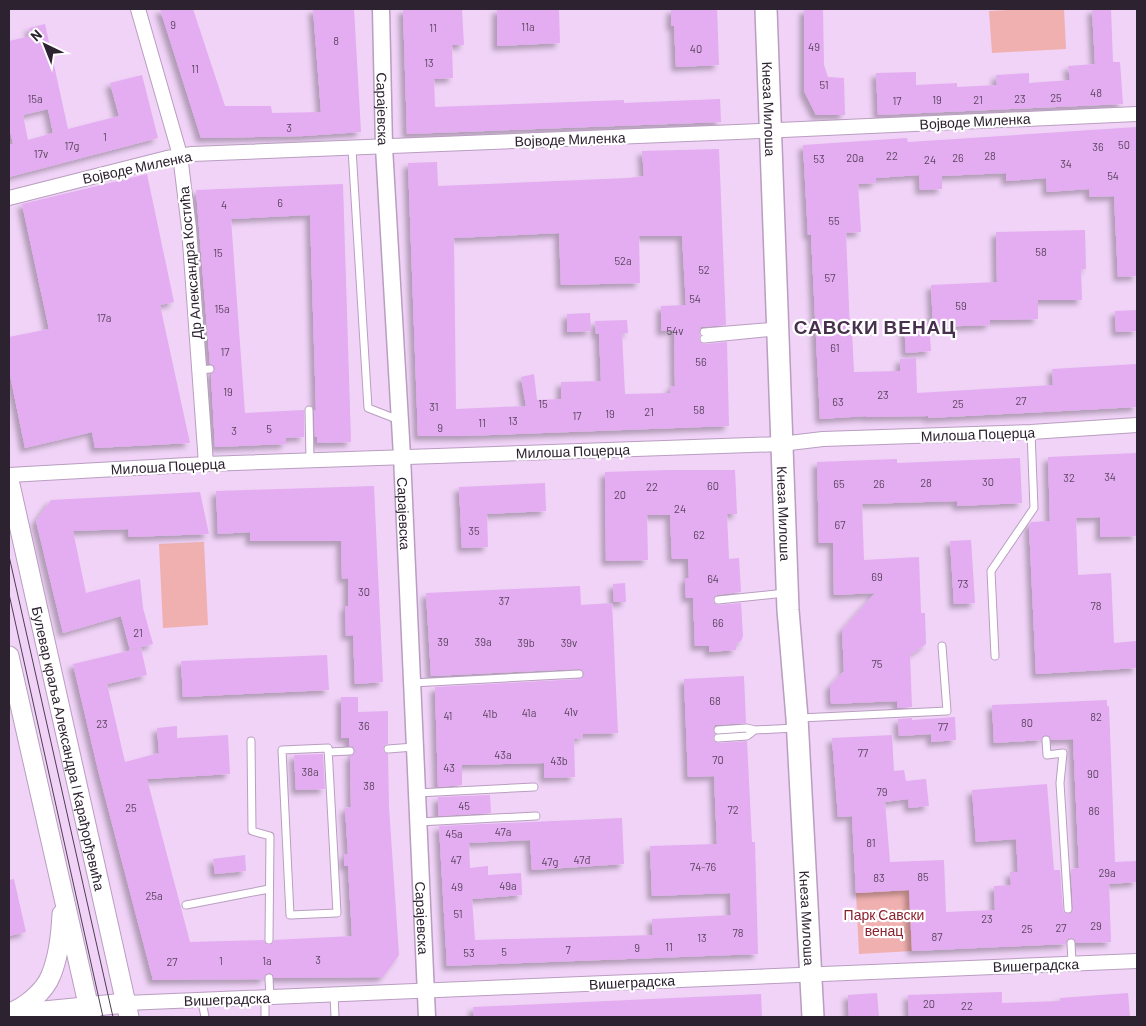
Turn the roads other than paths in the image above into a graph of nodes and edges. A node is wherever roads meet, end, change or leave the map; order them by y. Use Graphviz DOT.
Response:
graph roads {
  1 [pos="138,9"];
  2 [pos="381,9"];
  3 [pos="766,9"];
  4 [pos="1137,114"];
  5 [pos="770,130"];
  6 [pos="384,147"];
  7 [pos="352,148"];
  8 [pos="180,155"];
  9 [pos="9,198"];
  10 [pos="777,329"];
  11 [pos="704,335"];
  12 [pos="309,410"];
  13 [pos="400,420"];
  14 [pos="1137,425"];
  15 [pos="1031,432"];
  16 [pos="781,444"];
  17 [pos="402,456"];
  18 [pos="310,460"];
  19 [pos="206,464"];
  20 [pos="9,475"];
  21 [pos="9,480"];
  22 [pos="788,592"];
  23 [pos="718,600"];
  24 [pos="942,646"];
  25 [pos="9,656"];
  26 [pos="995,656"];
  27 [pos="579,674"];
  28 [pos="412,683"];
  29 [pos="797,723"];
  30 [pos="718,734"];
  31 [pos="1046,740"];
  32 [pos="251,741"];
  33 [pos="415,750"];
  34 [pos="388,751"];
  35 [pos="350,753"];
  36 [pos="329,754"];
  37 [pos="534,787"];
  38 [pos="417,793"];
  39 [pos="536,816"];
  40 [pos="418,822"];
  41 [pos="62,888"];
  42 [pos="270,889"];
  43 [pos="186,906"];
  44 [pos="1068,909"];
  45 [pos="269,940"];
  46 [pos="1071,943"];
  47 [pos="1137,961"];
  48 [pos="1072,963"];
  49 [pos="810,974"];
  50 [pos="269,978"];
  51 [pos="426,992"];
  52 [pos="334,995"];
  53 [pos="267,998"];
  54 [pos="203,1007"];
  55 [pos="127,1010"];
  56 [pos="90,1012"];
  57 [pos="9,1014"];
  58 [pos="111,1017"];
  59 [pos="204,1017"];
  60 [pos="265,1017"];
  61 [pos="335,1017"];
  62 [pos="427,1017"];
  63 [pos="813,1017"];
  1 -- 8 [label="street, Др Александра Костића"];
  2 -- 6 [label="street, Сарајевска"];
  3 -- 5 [label="main road, Кнеза Милоша"];
  4 -- 5 [label="street, Војводе Миленка"];
  5 -- 6 [label="street, Војводе Миленка"];
  5 -- 10 [label="main road, Кнеза Милоша"];
  6 -- 7 [label="street, Војводе Миленка"];
  6 -- 13 [label="street, Сарајевска"];
  7 -- 8 [label="street, Војводе Миленка"];
  7 -- 13 [label="lane"];
  8 -- 9 [label="street, Војводе Миленка"];
  8 -- 19 [label="street, Др Александра Костића"];
  10 -- 11 [label="lane"];
  10 -- 16 [label="main road, Кнеза Милоша"];
  12 -- 18 [label="lane"];
  13 -- 17 [label="street, Сарајевска"];
  14 -- 15 [label="street, Милоша Поцерца"];
  15 -- 16 [label="street, Милоша Поцерца"];
  15 -- 26 [label="lane"];
  16 -- 17 [label="street, Милоша Поцерца"];
  16 -- 22 [label="main road, Кнеза Милоша"];
  17 -- 18 [label="street, Милоша Поцерца"];
  17 -- 28 [label="street, Сарајевска"];
  18 -- 19 [label="street, Милоша Поцерца"];
  19 -- 20 [label="street, Милоша Поцерца"];
  21 -- 55 [label="main road, Булевар краља Александра I Карађорђевића"];
  22 -- 23 [label="lane"];
  22 -- 29 [label="main road, Кнеза Милоша"];
  24 -- 29 [label="lane"];
  25 -- 41 [label="main road"];
  27 -- 28 [label="lane"];
  28 -- 33 [label="street, Сарајевска"];
  29 -- 30 [label="lane"];
  29 -- 49 [label="main road, Кнеза Милоша"];
  31 -- 44 [label="lane"];
  32 -- 42 [label="lane"];
  33 -- 34 [label="lane"];
  33 -- 38 [label="street, Сарајевска"];
  35 -- 36 [label="lane"];
  36 -- 36 [label="lane"];
  37 -- 38 [label="lane"];
  38 -- 40 [label="street, Сарајевска"];
  39 -- 40 [label="lane"];
  40 -- 51 [label="street, Сарајевска"];
  41 -- 56 [label="main road"];
  41 -- 57 [label="main road"];
  42 -- 43 [label="lane"];
  42 -- 45 [label="lane"];
  46 -- 48 [label="lane"];
  47 -- 48 [label="street, Вишеградска"];
  48 -- 49 [label="street, Вишеградска"];
  49 -- 51 [label="street, Вишеградска"];
  49 -- 63 [label="main road, Кнеза Милоша"];
  50 -- 53 [label="lane"];
  51 -- 52 [label="street, Вишеградска"];
  51 -- 62 [label="street, Сарајевска"];
  52 -- 53 [label="street, Вишеградска"];
  52 -- 61 [label="lane"];
  53 -- 55 [label="street, Вишеградска"];
  53 -- 60 [label="lane"];
  54 -- 59 [label="lane"];
  55 -- 56 [label="main road"];
  55 -- 58 [label="main road"];
  56 -- 57 [label="main road"];
}
